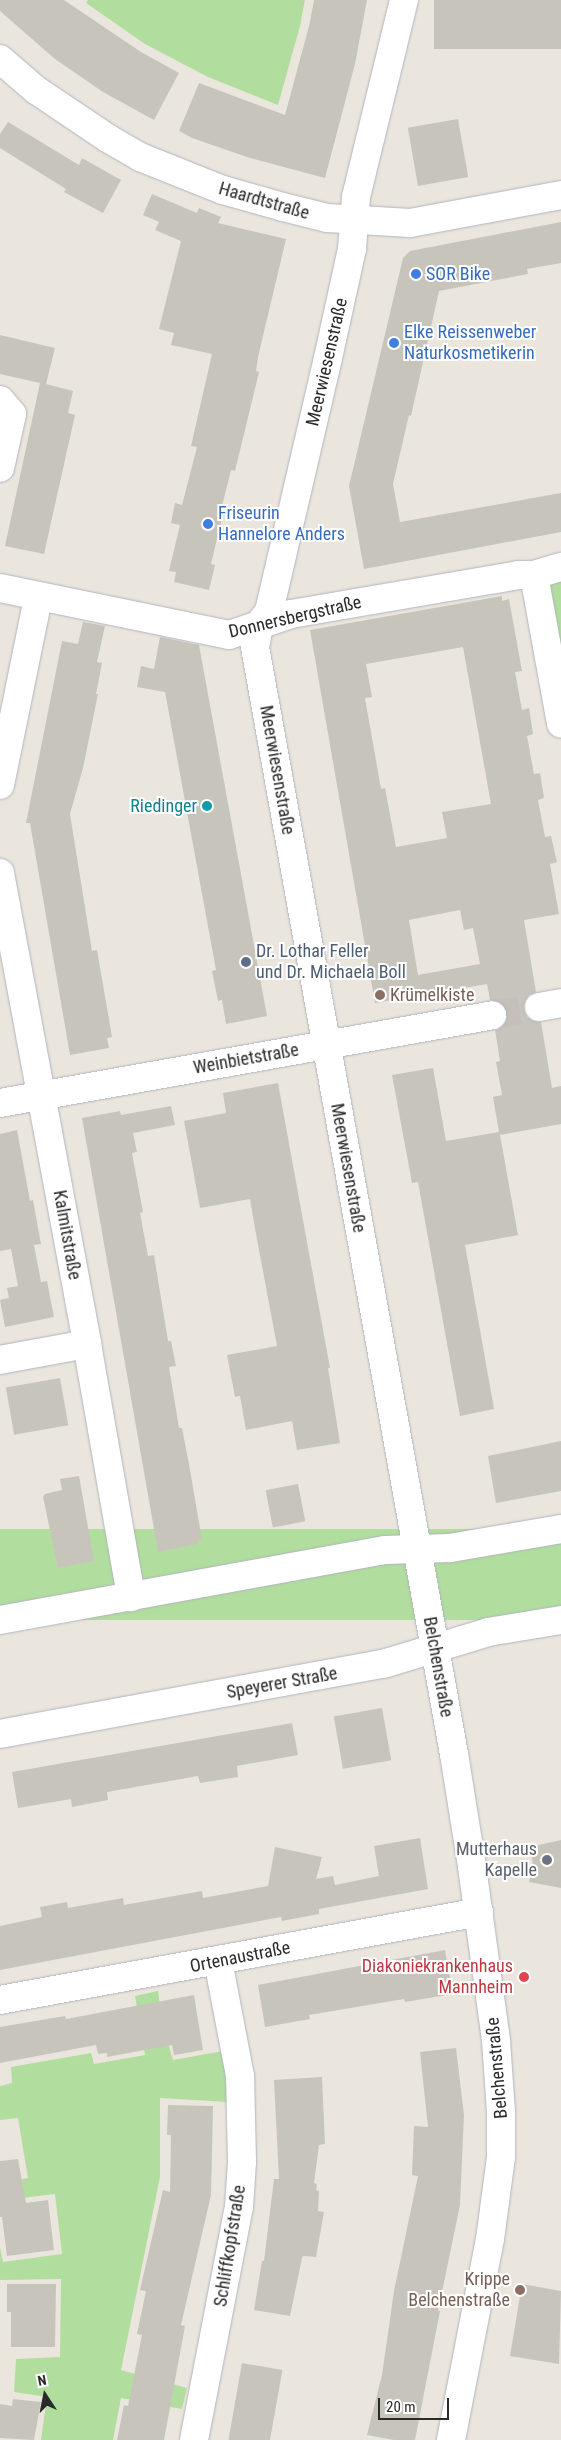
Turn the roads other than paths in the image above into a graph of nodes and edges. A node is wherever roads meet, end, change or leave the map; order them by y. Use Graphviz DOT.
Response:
graph roads {
  1 [pos="404,0"];
  2 [pos="0,59"];
  3 [pos="561,195"];
  4 [pos="355,220"];
  5 [pos="0,400"];
  6 [pos="0,468"];
  7 [pos="561,567"];
  8 [pos="534,575"];
  9 [pos="0,588"];
  10 [pos="38,598"];
  11 [pos="259,626"];
  12 [pos="561,724"];
  13 [pos="0,785"];
  14 [pos="0,873"];
  15 [pos="492,1015"];
  16 [pos="326,1044"];
  17 [pos="41,1096"];
  18 [pos="0,1103"];
  19 [pos="87,1344"];
  20 [pos="0,1360"];
  21 [pos="561,1529"];
  22 [pos="416,1548"];
  23 [pos="131,1596"];
  24 [pos="0,1620"];
  25 [pos="561,1620"];
  26 [pos="434,1648"];
  27 [pos="0,1734"];
  28 [pos="479,1912"];
  29 [pos="218,1961"];
  30 [pos="0,2000"];
  31 [pos="194,2440"];
  32 [pos="451,2440"];
  1 -- 4 [label="street, Meerwiesenstraße"];
  2 -- 4 [label="street, Haardtstraße"];
  3 -- 4 [label="street, Haardtstraße"];
  4 -- 11 [label="street, Meerwiesenstraße"];
  5 -- 6 [label="street"];
  7 -- 8 [label="street, Donnersbergstraße"];
  8 -- 11 [label="street, Donnersbergstraße"];
  8 -- 12 [label="street"];
  9 -- 10 [label="street, Donnersbergstraße"];
  10 -- 11 [label="street, Donnersbergstraße"];
  10 -- 13 [label="street"];
  11 -- 16 [label="street, Meerwiesenstraße"];
  14 -- 17 [label="street, Kalmitstraße"];
  15 -- 16 [label="street, Weinbietstraße"];
  16 -- 17 [label="street, Weinbietstraße"];
  16 -- 22 [label="street, Meerwiesenstraße"];
  17 -- 18 [label="street, Weinbietstraße"];
  17 -- 19 [label="street, Kalmitstraße"];
  19 -- 20 [label="street"];
  19 -- 23 [label="street, Kalmitstraße"];
  21 -- 22 [label="street"];
  22 -- 23 [label="street"];
  22 -- 26 [label="street, Belchenstraße"];
  23 -- 24 [label="street"];
  25 -- 26 [label="street, Speyerer Straße"];
  26 -- 27 [label="street, Speyerer Straße"];
  26 -- 28 [label="street, Belchenstraße"];
  28 -- 29 [label="street, Ortenaustraße"];
  28 -- 32 [label="street, Belchenstraße"];
  29 -- 30 [label="street, Ortenaustraße"];
  29 -- 31 [label="street, Schliffkopfstraße"];
}
